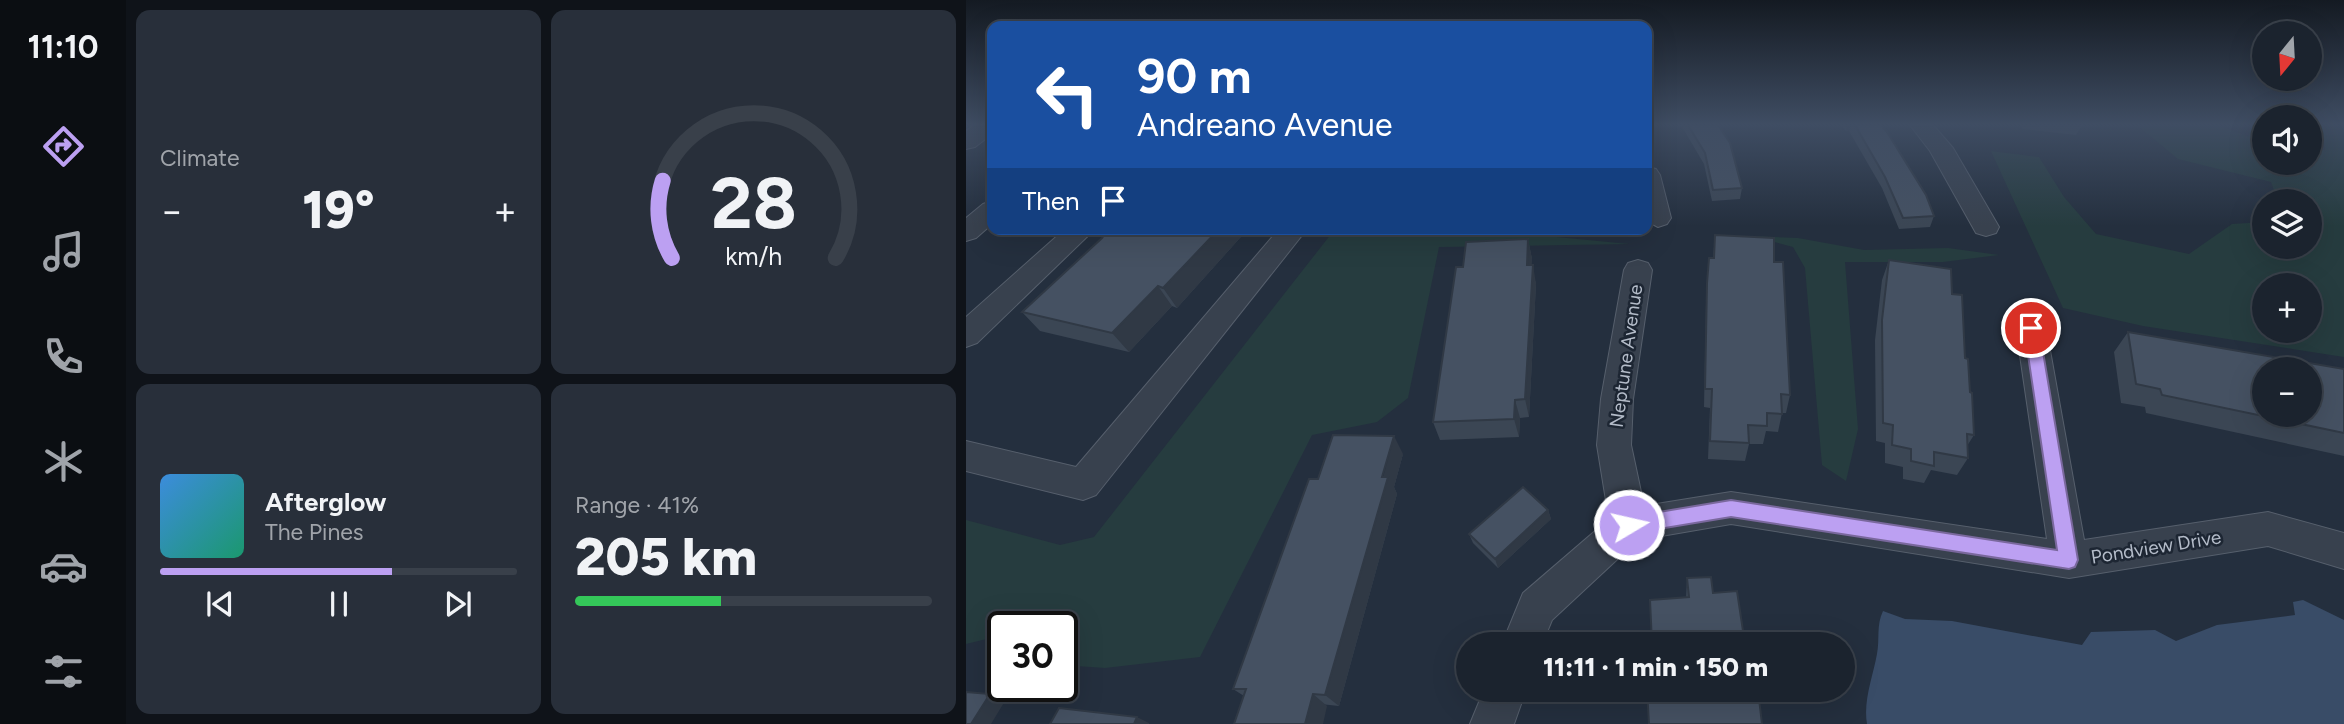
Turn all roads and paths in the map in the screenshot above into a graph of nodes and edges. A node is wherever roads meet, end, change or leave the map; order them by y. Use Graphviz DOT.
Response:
graph roads {
  1 [pos="1947,159"];
  2 [pos="987,192"];
  3 [pos="1652,195"];
  4 [pos="966,209"];
  5 [pos="987,214"];
  6 [pos="1658,218"];
  7 [pos="1986,228"];
  8 [pos="966,232"];
  9 [pos="1075,235"];
  10 [pos="1289,235"];
  11 [pos="1639,270"];
  12 [pos="2031,328"];
  13 [pos="966,335"];
  14 [pos="966,456"];
  15 [pos="1629,525"];
  16 [pos="2344,551"];
  17 [pos="2069,560"];
  18 [pos="1527,632"];
  19 [pos="1500,702"];
  20 [pos="1492,724"];
  1 -- 7 [label="street"];
  2 -- 4 [label="street"];
  3 -- 6 [label="street"];
  5 -- 8 [label="street"];
  9 -- 13 [label="street"];
  10 -- 14 [label="street"];
  11 -- 15 [label="street, Neptune Avenue"];
  12 -- 17 [label="street"];
  15 -- 17 [label="street, Pondview Drive"];
  15 -- 18 [label="street"];
  16 -- 17 [label="street, Pondview Drive"];
  19 -- 20 [label="street"];
}
